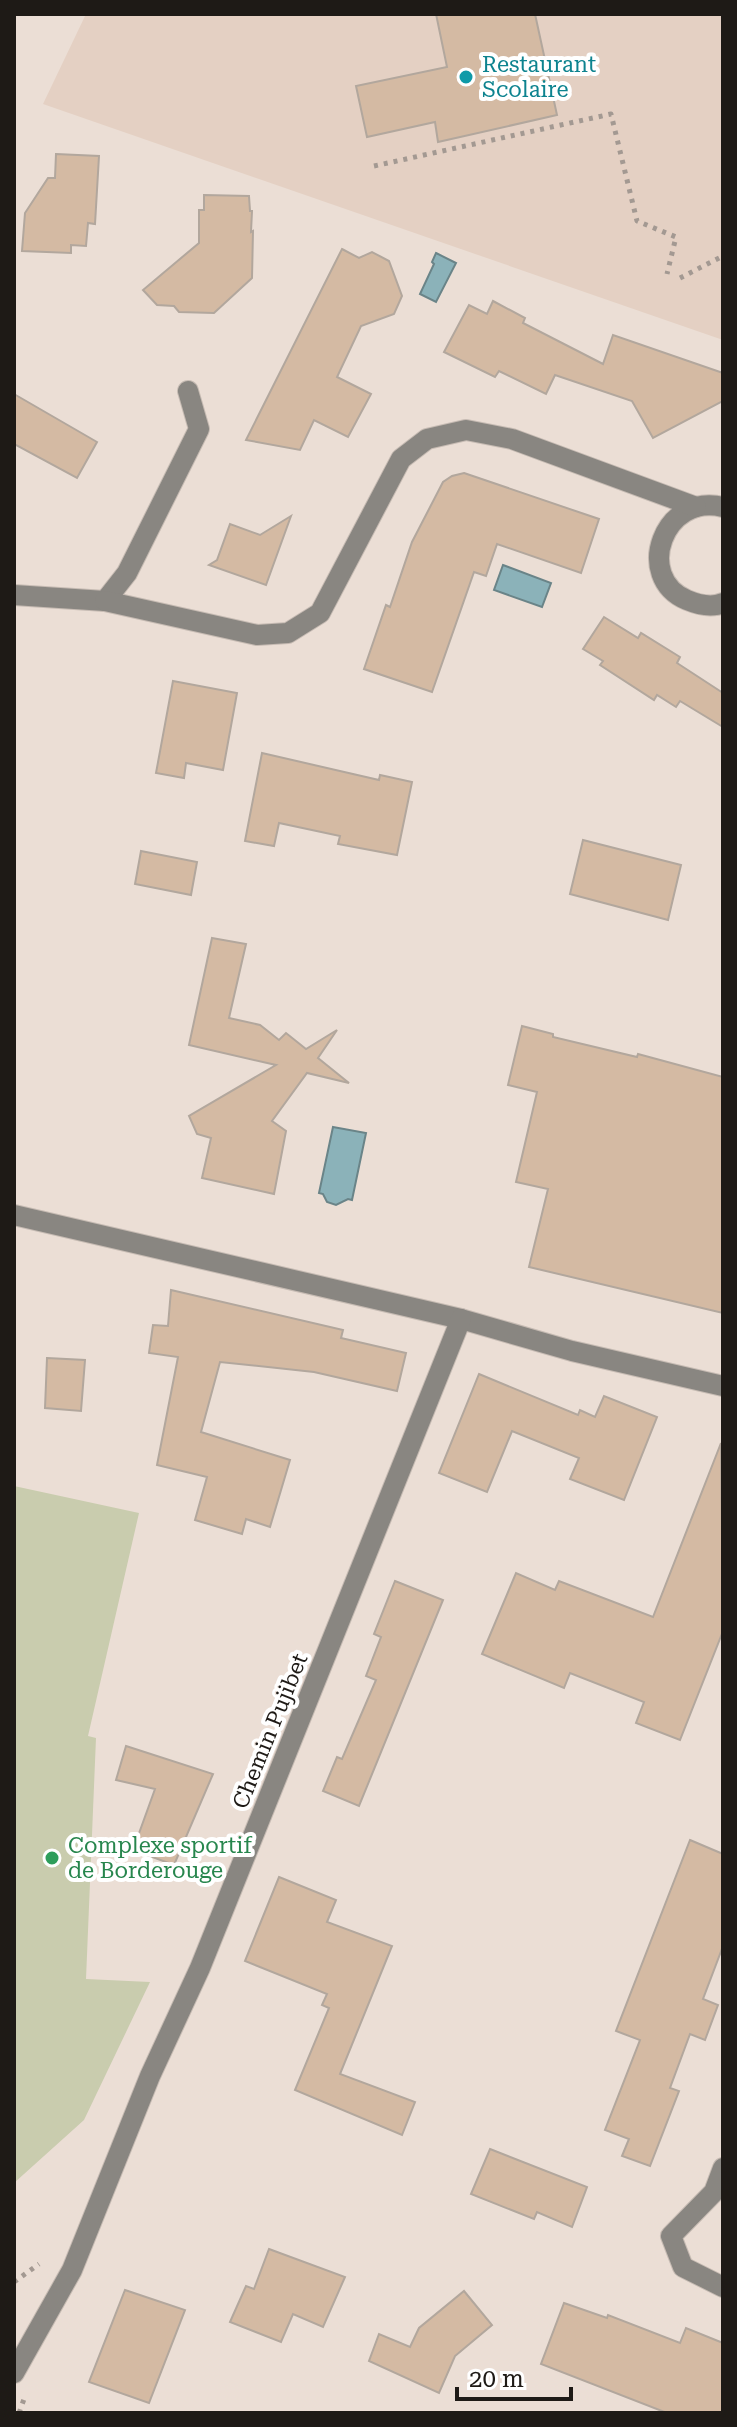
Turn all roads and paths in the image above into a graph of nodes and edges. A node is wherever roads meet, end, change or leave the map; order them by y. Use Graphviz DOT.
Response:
graph roads {
  1 [pos="374,166"];
  2 [pos="723,256"];
  3 [pos="667,274"];
  4 [pos="680,278"];
  5 [pos="188,391"];
  6 [pos="696,507"];
  7 [pos="723,507"];
  8 [pos="14,595"];
  9 [pos="105,601"];
  10 [pos="723,603"];
  11 [pos="14,1215"];
  12 [pos="461,1319"];
  13 [pos="723,1386"];
  14 [pos="723,2168"];
  15 [pos="44,2271"];
  16 [pos="14,2282"];
  17 [pos="723,2287"];
  18 [pos="14,2373"];
  1 -- 3 [label="path"];
  2 -- 4 [label="path"];
  5 -- 9 [label="street"];
  6 -- 7 [label="street"];
  6 -- 9 [label="street"];
  6 -- 10 [label="street"];
  8 -- 9 [label="street"];
  11 -- 12 [label="street"];
  12 -- 13 [label="street"];
  12 -- 18 [label="street, Chemin Pujibet"];
  14 -- 17 [label="street"];
  15 -- 16 [label="path"];
}
